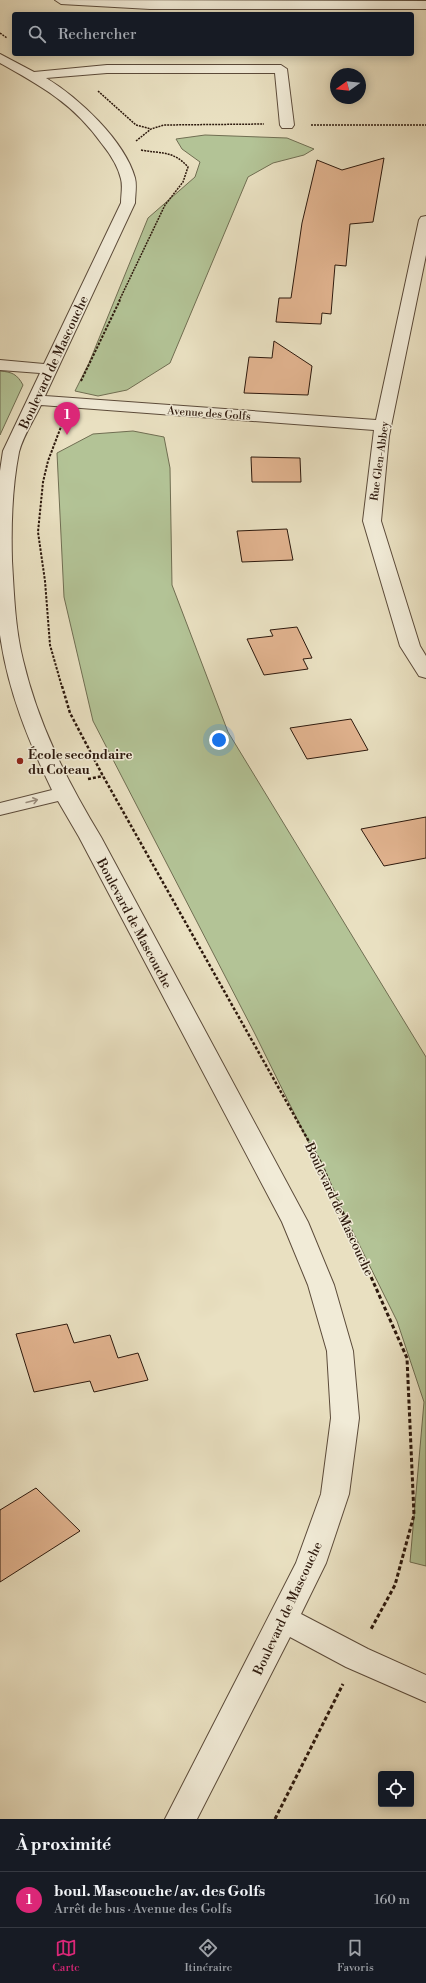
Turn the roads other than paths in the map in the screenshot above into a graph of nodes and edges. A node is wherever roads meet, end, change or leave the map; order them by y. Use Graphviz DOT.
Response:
graph roads {
  1 [pos="60,0"];
  2 [pos="185,2"];
  3 [pos="426,5"];
  4 [pos="0,58"];
  5 [pos="31,76"];
  6 [pos="287,125"];
  7 [pos="426,220"];
  8 [pos="0,365"];
  9 [pos="49,369"];
  10 [pos="36,400"];
  11 [pos="383,426"];
  12 [pos="6,451"];
  13 [pos="426,672"];
  14 [pos="64,793"];
  15 [pos="0,809"];
  16 [pos="284,1619"];
  17 [pos="426,1689"];
  18 [pos="181,1819"];
  1 -- 2 [label="street"];
  2 -- 3 [label="street"];
  4 -- 5 [label="street, Boulevard de Mascouche"];
  5 -- 6 [label="street"];
  5 -- 9 [label="street, Boulevard de Mascouche"];
  7 -- 11 [label="street, Rue Glen-Abbey"];
  8 -- 9 [label="street"];
  9 -- 10 [label="street, Boulevard de Mascouche"];
  10 -- 11 [label="street, Avenue des Golfs"];
  10 -- 12 [label="street, Boulevard de Mascouche"];
  11 -- 13 [label="street, Rue Glen-Abbey"];
  12 -- 14 [label="street, Boulevard de Mascouche"];
  15 -- 14 [label="street, one-way"];
  14 -- 16 [label="street, Boulevard de Mascouche"];
  16 -- 17 [label="street"];
  16 -- 18 [label="street, Boulevard de Mascouche"];
}
